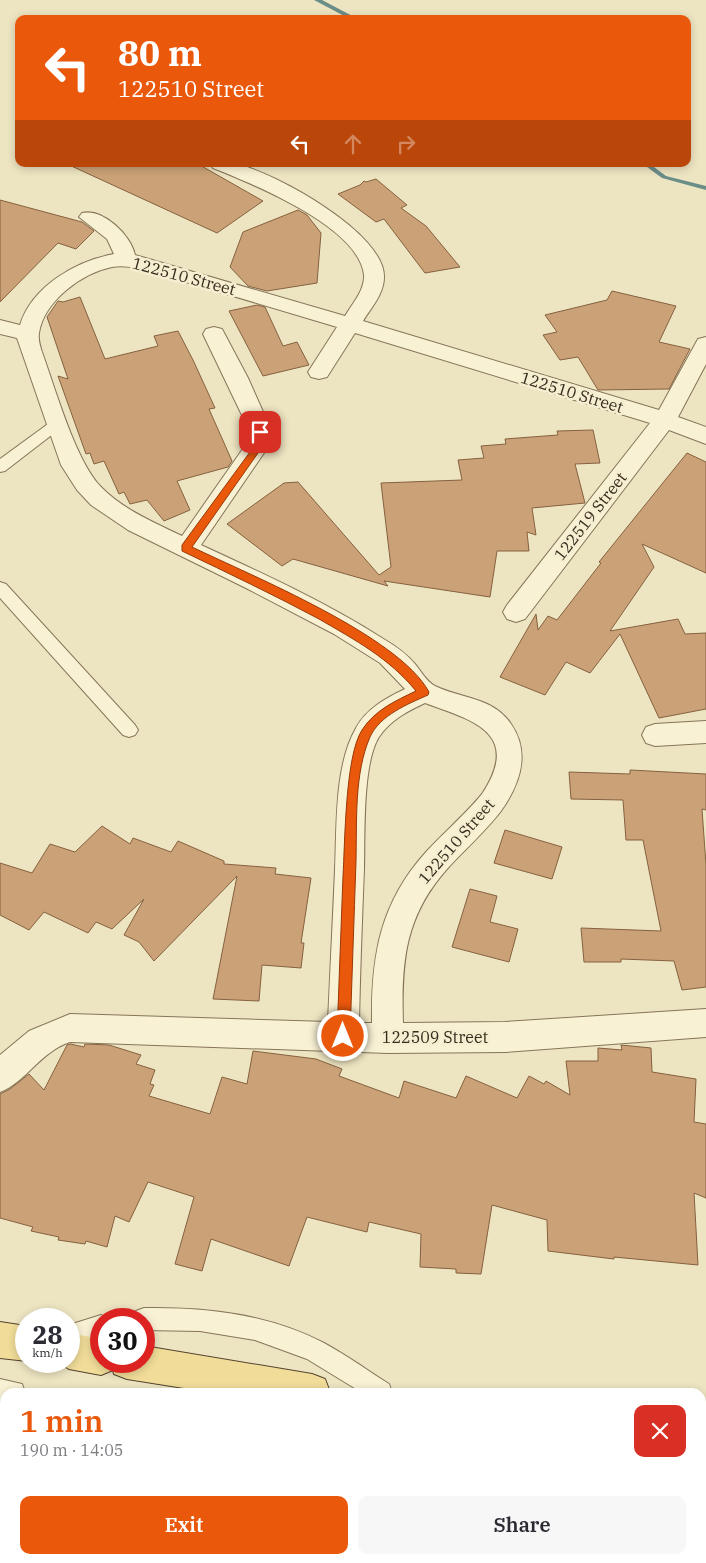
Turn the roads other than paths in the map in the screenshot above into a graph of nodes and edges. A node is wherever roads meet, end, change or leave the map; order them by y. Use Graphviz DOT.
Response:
graph roads {
  1 [pos="226,167"];
  2 [pos="89,217"];
  3 [pos="125,260"];
  4 [pos="349,324"];
  5 [pos="0,327"];
  6 [pos="27,334"];
  7 [pos="214,334"];
  8 [pos="706,344"];
  9 [pos="319,372"];
  10 [pos="665,420"];
  11 [pos="56,424"];
  12 [pos="706,436"];
  13 [pos="0,467"];
  14 [pos="186,548"];
  15 [pos="0,588"];
  16 [pos="516,612"];
  17 [pos="424,692"];
  18 [pos="128,730"];
  19 [pos="706,732"];
  20 [pos="655,735"];
  21 [pos="706,1023"];
  22 [pos="343,1036"];
  23 [pos="388,1038"];
  24 [pos="0,1077"];
  25 [pos="155,1319"];
  26 [pos="0,1340"];
  27 [pos="15,1342"];
  28 [pos="155,1366"];
  29 [pos="288,1388"];
  30 [pos="374,1388"];
  1 -- 4 [label="street"];
  2 -- 3 [label="street"];
  3 -- 4 [label="street, 122510 Street"];
  3 -- 6 [label="street, 122510 Street"];
  4 -- 9 [label="street"];
  4 -- 10 [label="street, 122510 Street"];
  5 -- 6 [label="street"];
  6 -- 11 [label="street"];
  7 -- 14 [label="street"];
  8 -- 10 [label="street, 122519 Street"];
  10 -- 12 [label="street, 122510 Street"];
  10 -- 16 [label="street, 122519 Street"];
  11 -- 13 [label="lane"];
  11 -- 14 [label="street"];
  14 -- 17 [label="street"];
  15 -- 18 [label="lane"];
  17 -- 22 [label="street"];
  17 -- 23 [label="street, 122510 Street"];
  19 -- 20 [label="street"];
  21 -- 23 [label="street, 122509 Street"];
  22 -- 23 [label="street, 122509 Street"];
  22 -- 24 [label="street, 122509 Street"];
  25 -- 30 [label="lane"];
  26 -- 27 [label="main road"];
  28 -- 29 [label="main road"];
}
